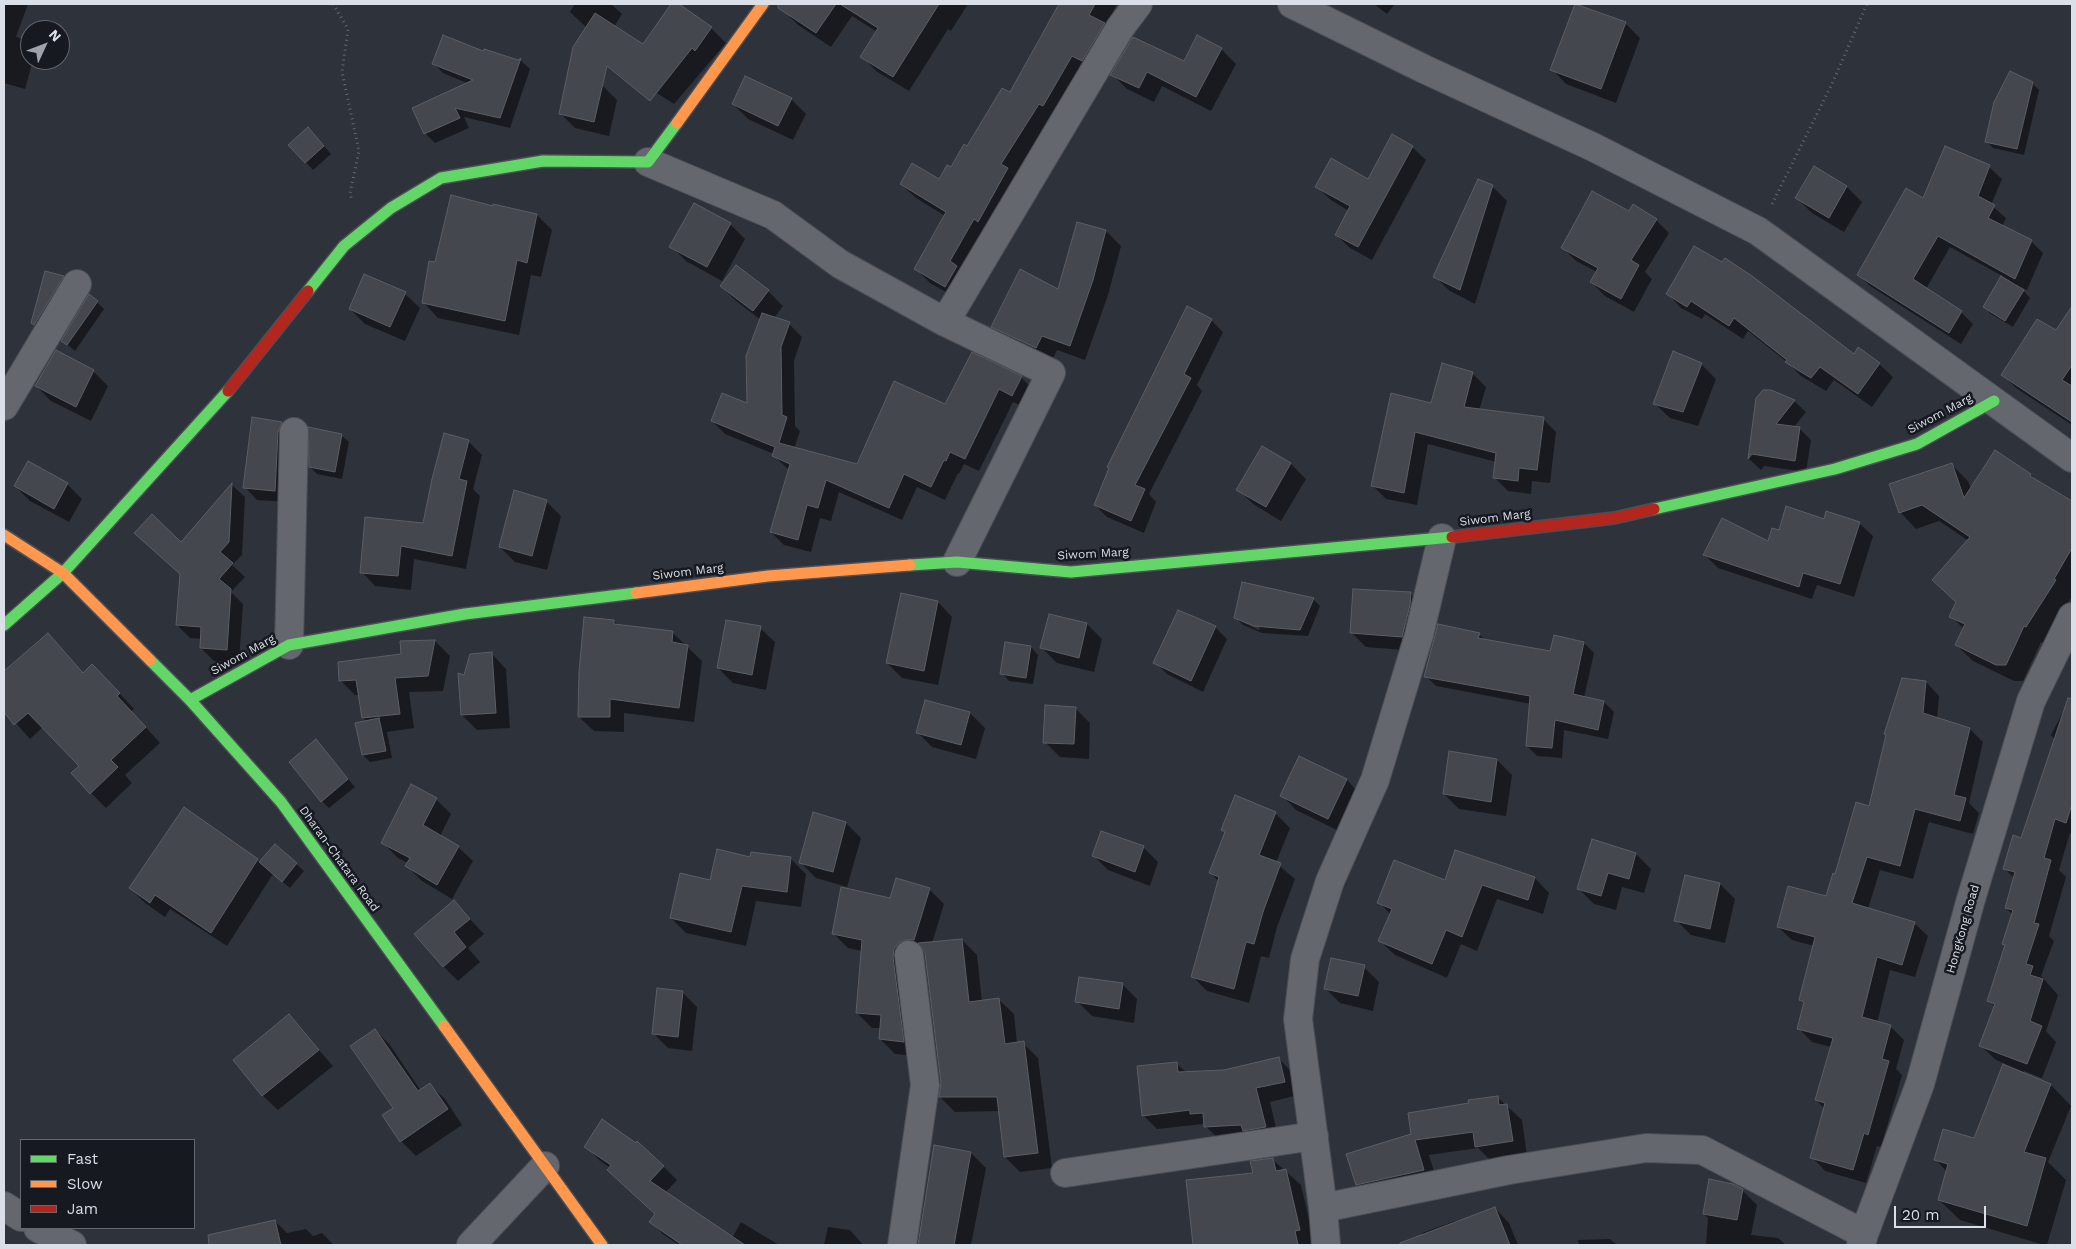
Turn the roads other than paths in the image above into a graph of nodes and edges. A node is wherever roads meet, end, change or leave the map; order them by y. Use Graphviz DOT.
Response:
graph roads {
  1 [pos="763,4"];
  2 [pos="1138,4"];
  3 [pos="1292,4"];
  4 [pos="648,162"];
  5 [pos="77,284"];
  6 [pos="946,322"];
  7 [pos="1994,401"];
  8 [pos="4,406"];
  9 [pos="294,432"];
  10 [pos="2072,458"];
  11 [pos="4,535"];
  12 [pos="1442,538"];
  13 [pos="957,562"];
  14 [pos="63,573"];
  15 [pos="2072,617"];
  16 [pos="4,625"];
  17 [pos="289,645"];
  18 [pos="190,700"];
  19 [pos="909,955"];
  20 [pos="1314,1136"];
  21 [pos="545,1166"];
  22 [pos="1066,1173"];
  23 [pos="4,1206"];
  24 [pos="1323,1208"];
  25 [pos="20,1216"];
  26 [pos="40,1229"];
  27 [pos="1862,1240"];
  28 [pos="72,1245"];
  29 [pos="472,1245"];
  30 [pos="602,1245"];
  31 [pos="902,1245"];
  32 [pos="1326,1245"];
  1 -- 4 [label="street"];
  2 -- 6 [label="street"];
  3 -- 7 [label="street"];
  4 -- 6 [label="street"];
  4 -- 14 [label="street"];
  5 -- 8 [label="street"];
  6 -- 13 [label="street"];
  7 -- 10 [label="street"];
  7 -- 12 [label="street, Siwom Marg"];
  9 -- 17 [label="street"];
  11 -- 14 [label="street, Dharan-Chatara Road"];
  12 -- 13 [label="street, Siwom Marg"];
  12 -- 20 [label="street"];
  13 -- 17 [label="street, Siwom Marg"];
  14 -- 16 [label="street"];
  14 -- 18 [label="street, Dharan-Chatara Road"];
  15 -- 27 [label="street, HongKong Road"];
  17 -- 18 [label="street, Siwom Marg"];
  18 -- 21 [label="street, Dharan-Chatara Road"];
  19 -- 31 [label="street"];
  20 -- 22 [label="street"];
  20 -- 24 [label="street"];
  21 -- 29 [label="street"];
  21 -- 30 [label="street, Dharan-Chatara Road"];
  23 -- 25 [label="street"];
  24 -- 27 [label="street"];
  24 -- 32 [label="street"];
  26 -- 28 [label="street"];
}
